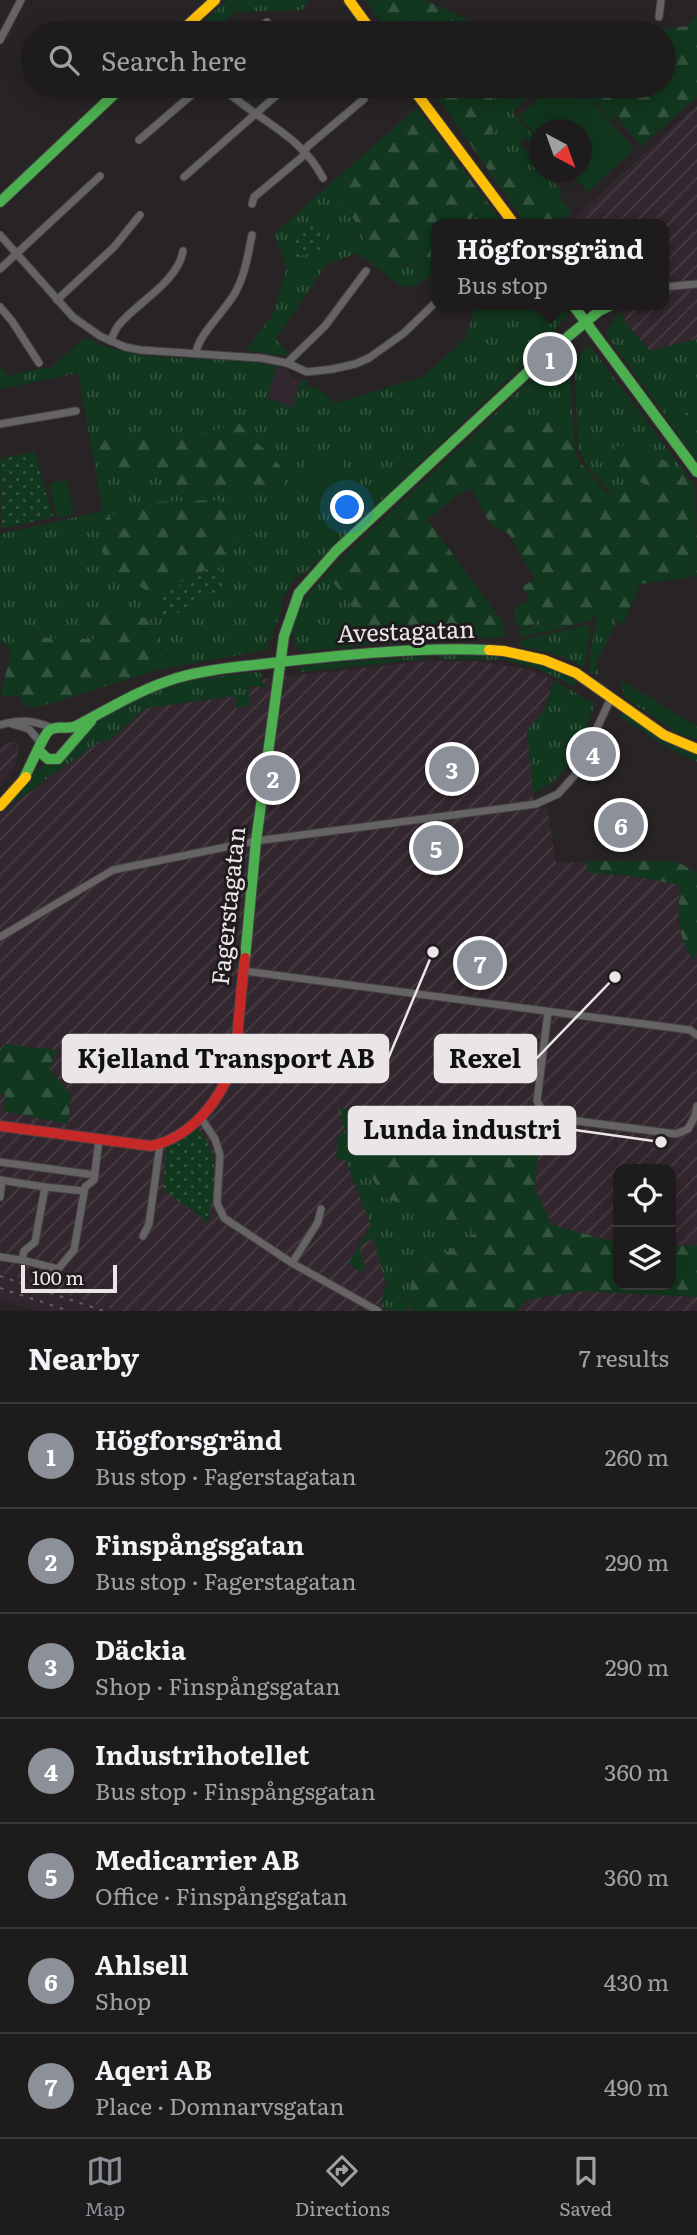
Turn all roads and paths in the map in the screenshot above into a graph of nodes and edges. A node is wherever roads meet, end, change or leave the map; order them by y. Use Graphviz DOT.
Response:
graph roads {
  1 [pos="21,0"];
  2 [pos="215,0"];
  3 [pos="349,0"];
  4 [pos="661,0"];
  5 [pos="659,18"];
  6 [pos="192,21"];
  7 [pos="364,21"];
  8 [pos="0,40"];
  9 [pos="110,98"];
  10 [pos="188,98"];
  11 [pos="234,98"];
  12 [pos="274,98"];
  13 [pos="420,98"];
  14 [pos="364,99"];
  15 [pos="256,114"];
  16 [pos="139,140"];
  17 [pos="304,152"];
  18 [pos="100,176"];
  19 [pos="184,177"];
  20 [pos="323,178"];
  21 [pos="0,202"];
  22 [pos="252,204"];
  23 [pos="140,215"];
  24 [pos="509,219"];
  25 [pos="0,235"];
  26 [pos="252,235"];
  27 [pos="183,251"];
  28 [pos="17,255"];
  29 [pos="0,269"];
  30 [pos="366,271"];
  31 [pos="697,284"];
  32 [pos="669,287"];
  33 [pos="57,300"];
  34 [pos="431,306"];
  35 [pos="0,307"];
  36 [pos="577,310"];
  37 [pos="604,310"];
  38 [pos="586,322"];
  39 [pos="110,341"];
  40 [pos="196,353"];
  41 [pos="39,363"];
  42 [pos="287,363"];
  43 [pos="76,411"];
  44 [pos="0,424"];
  45 [pos="697,472"];
  46 [pos="279,662"];
  47 [pos="611,698"];
  48 [pos="100,712"];
  49 [pos="2,725"];
  50 [pos="58,729"];
  51 [pos="39,746"];
  52 [pos="72,746"];
  53 [pos="697,749"];
  54 [pos="48,759"];
  55 [pos="23,780"];
  56 [pos="0,806"];
  57 [pos="256,841"];
  58 [pos="0,937"];
  59 [pos="244,971"];
  60 [pos="548,1012"];
  61 [pos="697,1035"];
  62 [pos="697,1106"];
  63 [pos="201,1118"];
  64 [pos="0,1126"];
  65 [pos="99,1140"];
  66 [pos="160,1144"];
  67 [pos="0,1162"];
  68 [pos="95,1175"];
  69 [pos="1,1180"];
  70 [pos="44,1186"];
  71 [pos="84,1191"];
  72 [pos="0,1197"];
  73 [pos="321,1209"];
  74 [pos="143,1236"];
  75 [pos="0,1257"];
  76 [pos="22,1261"];
  77 [pos="292,1263"];
  78 [pos="378,1311"];
  1 -- 8 [label="street"];
  2 -- 6 [label="street"];
  3 -- 7 [label="street"];
  4 -- 5 [label="street"];
  9 -- 21 [label="street"];
  10 -- 16 [label="street"];
  11 -- 15 [label="street"];
  12 -- 15 [label="street"];
  13 -- 24 [label="street"];
  14 -- 17 [label="street"];
  15 -- 17 [label="street"];
  15 -- 19 [label="street"];
  17 -- 20 [label="street"];
  17 -- 22 [label="street"];
  18 -- 28 [label="street"];
  23 -- 33 [label="street"];
  25 -- 28 [label="street"];
  26 -- 40 [label="street"];
  27 -- 39 [label="street"];
  28 -- 29 [label="street"];
  28 -- 33 [label="street"];
  30 -- 42 [label="street"];
  31 -- 32 [label="street"];
  33 -- 39 [label="street"];
  34 -- 42 [label="street"];
  35 -- 41 [label="street"];
  36 -- 38 [label="street"];
  37 -- 38 [label="street, Fagerstagatan"];
  38 -- 45 [label="street"];
  38 -- 46 [label="street, Fagerstagatan"];
  39 -- 40 [label="street"];
  40 -- 42 [label="street"];
  43 -- 44 [label="street"];
  46 -- 47 [label="street, Avestagatan"];
  46 -- 48 [label="street, Avestagatan"];
  46 -- 57 [label="street, Fagerstagatan"];
  47 -- 53 [label="street, Avestagatan"];
  47 -- 57 [label="street"];
  48 -- 50 [label="street, Avestagatan"];
  48 -- 52 [label="street, Avestagatan"];
  49 -- 50 [label="street"];
  49 -- 51 [label="street"];
  50 -- 51 [label="street, Avestagatan"];
  50 -- 52 [label="street"];
  51 -- 54 [label="street"];
  51 -- 55 [label="street, Avestagatan"];
  52 -- 54 [label="street, Avestagatan"];
  54 -- 55 [label="street, Avestagatan"];
  55 -- 56 [label="street"];
  57 -- 58 [label="street"];
  57 -- 59 [label="street, Fagerstagatan"];
  59 -- 60 [label="street"];
  59 -- 63 [label="street, Fagerstagatan"];
  60 -- 61 [label="street"];
  60 -- 62 [label="street"];
  63 -- 66 [label="street"];
  63 -- 77 [label="street"];
  64 -- 65 [label="street"];
  65 -- 66 [label="street"];
  65 -- 68 [label="street"];
  66 -- 74 [label="street"];
  67 -- 68 [label="street"];
  68 -- 71 [label="street"];
  69 -- 70 [label="street"];
  69 -- 72 [label="street"];
  70 -- 71 [label="street"];
  70 -- 76 [label="street"];
  71 -- 76 [label="street"];
  73 -- 77 [label="street"];
  75 -- 76 [label="street"];
  77 -- 78 [label="street"];
}
